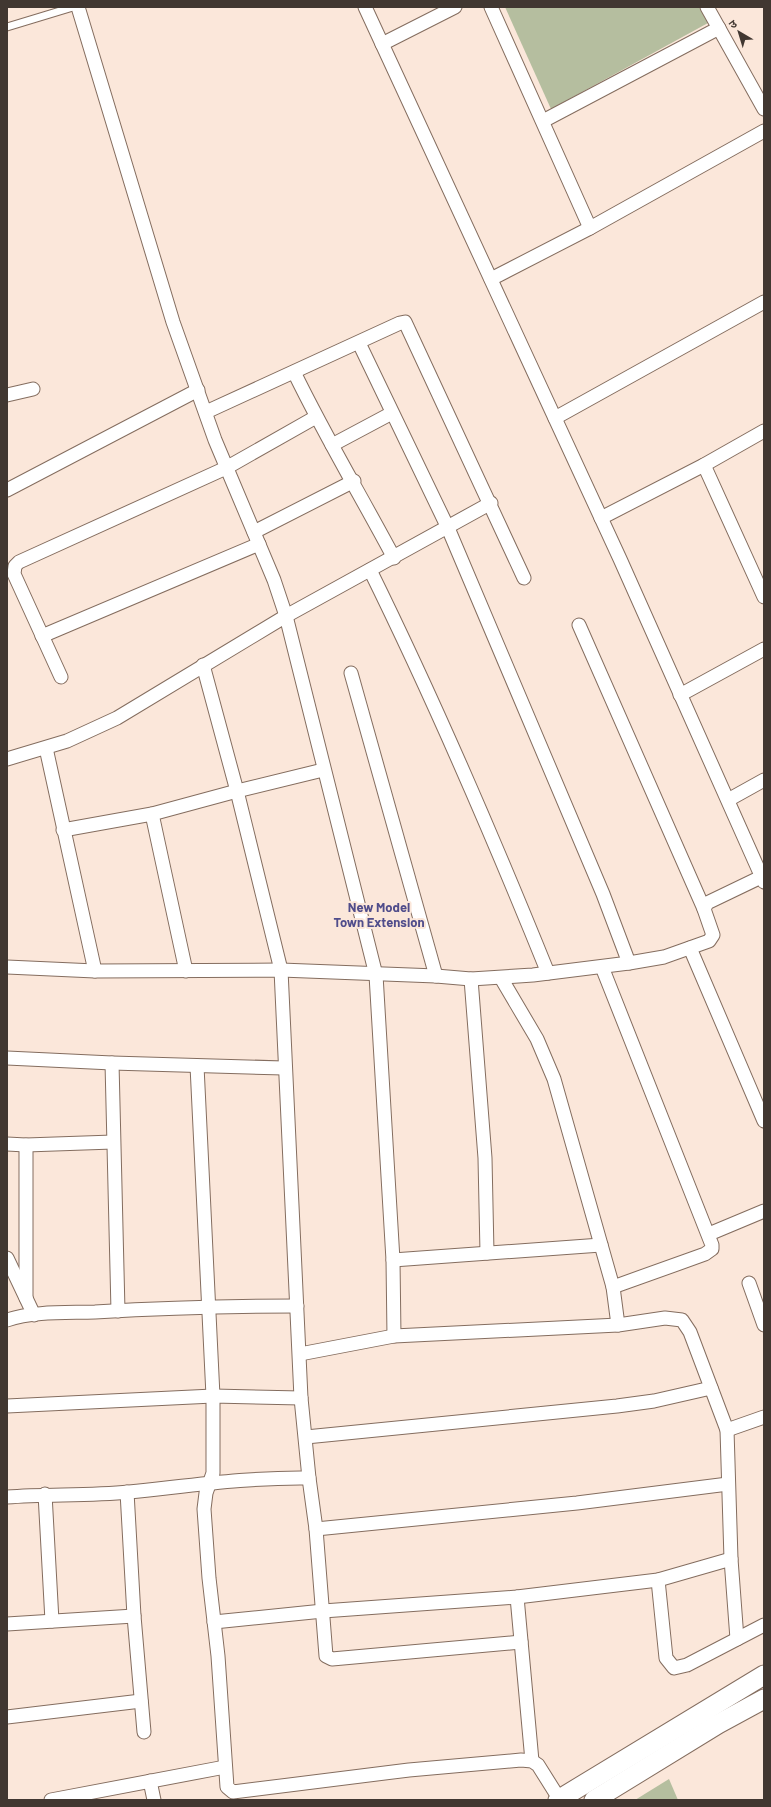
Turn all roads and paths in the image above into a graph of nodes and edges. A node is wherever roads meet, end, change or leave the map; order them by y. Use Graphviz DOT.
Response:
graph roads {
  1 [pos="73,7"];
  2 [pos="78,7"];
  3 [pos="366,7"];
  4 [pos="455,7"];
  5 [pos="491,7"];
  6 [pos="707,7"];
  7 [pos="7,26"];
  8 [pos="719,28"];
  9 [pos="382,44"];
  10 [pos="764,108"];
  11 [pos="543,121"];
  12 [pos="764,132"];
  13 [pos="590,228"];
  14 [pos="490,280"];
  15 [pos="764,302"];
  16 [pos="359,343"];
  17 [pos="294,372"];
  18 [pos="33,389"];
  19 [pos="198,390"];
  20 [pos="7,395"];
  21 [pos="206,412"];
  22 [pos="392,413"];
  23 [pos="316,417"];
  24 [pos="555,418"];
  25 [pos="764,431"];
  26 [pos="332,445"];
  27 [pos="704,465"];
  28 [pos="226,468"];
  29 [pos="354,481"];
  30 [pos="7,490"];
  31 [pos="491,503"];
  32 [pos="601,518"];
  33 [pos="448,528"];
  34 [pos="256,538"];
  35 [pos="394,558"];
  36 [pos="370,570"];
  37 [pos="524,578"];
  38 [pos="764,597"];
  39 [pos="286,616"];
  40 [pos="579,625"];
  41 [pos="42,636"];
  42 [pos="764,649"];
  43 [pos="203,665"];
  44 [pos="351,673"];
  45 [pos="61,677"];
  46 [pos="680,695"];
  47 [pos="46,748"];
  48 [pos="7,759"];
  49 [pos="323,770"];
  50 [pos="764,780"];
  51 [pos="237,791"];
  52 [pos="728,800"];
  53 [pos="152,814"];
  54 [pos="63,830"];
  55 [pos="762,879"];
  56 [pos="704,909"];
  57 [pos="690,948"];
  58 [pos="630,963"];
  59 [pos="7,967"];
  60 [pos="602,967"];
  61 [pos="281,970"];
  62 [pos="95,971"];
  63 [pos="186,971"];
  64 [pos="548,973"];
  65 [pos="376,975"];
  66 [pos="436,976"];
  67 [pos="501,978"];
  68 [pos="471,979"];
  69 [pos="7,1058"];
  70 [pos="112,1063"];
  71 [pos="197,1066"];
  72 [pos="284,1068"];
  73 [pos="764,1121"];
  74 [pos="113,1142"];
  75 [pos="7,1144"];
  76 [pos="26,1145"];
  77 [pos="764,1211"];
  78 [pos="708,1234"];
  79 [pos="601,1246"];
  80 [pos="487,1254"];
  81 [pos="7,1258"];
  82 [pos="393,1260"];
  83 [pos="749,1283"];
  84 [pos="613,1287"];
  85 [pos="26,1298"];
  86 [pos="297,1306"];
  87 [pos="209,1307"];
  88 [pos="118,1311"];
  89 [pos="34,1315"];
  90 [pos="7,1320"];
  91 [pos="618,1325"];
  92 [pos="764,1325"];
  93 [pos="394,1336"];
  94 [pos="300,1354"];
  95 [pos="711,1388"];
  96 [pos="213,1396"];
  97 [pos="301,1398"];
  98 [pos="7,1406"];
  99 [pos="764,1417"];
  100 [pos="727,1430"];
  101 [pos="306,1437"];
  102 [pos="309,1478"];
  103 [pos="210,1483"];
  104 [pos="728,1484"];
  105 [pos="127,1492"];
  106 [pos="45,1494"];
  107 [pos="7,1497"];
  108 [pos="316,1529"];
  109 [pos="731,1560"];
  110 [pos="658,1580"];
  111 [pos="517,1598"];
  112 [pos="322,1611"];
  113 [pos="134,1616"];
  114 [pos="52,1621"];
  115 [pos="214,1622"];
  116 [pos="7,1624"];
  117 [pos="764,1625"];
  118 [pos="737,1639"];
  119 [pos="521,1642"];
  120 [pos="764,1675"];
  121 [pos="764,1699"];
  122 [pos="141,1701"];
  123 [pos="7,1717"];
  124 [pos="144,1732"];
  125 [pos="532,1761"];
  126 [pos="225,1767"];
  127 [pos="150,1781"];
  128 [pos="51,1800"];
  129 [pos="154,1800"];
  130 [pos="559,1800"];
  131 [pos="594,1800"];
  1 -- 7 [label="lane"];
  2 -- 19 [label="street"];
  3 -- 9 [label="street"];
  4 -- 9 [label="street"];
  5 -- 11 [label="street"];
  6 -- 8 [label="street"];
  8 -- 10 [label="street"];
  8 -- 11 [label="street"];
  9 -- 14 [label="street"];
  11 -- 13 [label="street"];
  12 -- 13 [label="street"];
  13 -- 14 [label="street"];
  14 -- 24 [label="street"];
  15 -- 24 [label="street"];
  16 -- 17 [label="street"];
  16 -- 22 [label="street"];
  16 -- 31 [label="street"];
  17 -- 21 [label="street"];
  17 -- 23 [label="street"];
  18 -- 20 [label="street"];
  19 -- 21 [label="street"];
  19 -- 30 [label="street"];
  21 -- 28 [label="street"];
  22 -- 26 [label="street"];
  22 -- 33 [label="street"];
  23 -- 26 [label="street"];
  23 -- 28 [label="street"];
  24 -- 32 [label="street"];
  25 -- 27 [label="street"];
  26 -- 29 [label="street"];
  27 -- 32 [label="street"];
  27 -- 38 [label="street"];
  28 -- 34 [label="street"];
  28 -- 41 [label="street"];
  29 -- 34 [label="street"];
  29 -- 35 [label="street"];
  31 -- 33 [label="street"];
  31 -- 37 [label="street"];
  32 -- 46 [label="street"];
  33 -- 35 [label="street"];
  33 -- 58 [label="street"];
  34 -- 39 [label="street"];
  34 -- 41 [label="street"];
  35 -- 36 [label="street"];
  36 -- 39 [label="street"];
  36 -- 64 [label="street"];
  39 -- 43 [label="street"];
  39 -- 49 [label="street"];
  40 -- 56 [label="street"];
  41 -- 45 [label="street"];
  42 -- 46 [label="street"];
  43 -- 47 [label="street"];
  43 -- 51 [label="street"];
  44 -- 66 [label="street"];
  46 -- 52 [label="street"];
  47 -- 48 [label="street"];
  47 -- 54 [label="street"];
  49 -- 51 [label="street"];
  49 -- 65 [label="street"];
  50 -- 52 [label="street"];
  51 -- 53 [label="street"];
  51 -- 61 [label="street"];
  52 -- 55 [label="street"];
  53 -- 54 [label="street"];
  53 -- 63 [label="street"];
  54 -- 62 [label="street"];
  55 -- 56 [label="street"];
  56 -- 57 [label="street"];
  57 -- 58 [label="street"];
  57 -- 73 [label="street"];
  58 -- 60 [label="street"];
  59 -- 62 [label="street"];
  60 -- 64 [label="street"];
  60 -- 78 [label="street"];
  61 -- 63 [label="street"];
  61 -- 65 [label="street"];
  61 -- 72 [label="street"];
  62 -- 63 [label="street"];
  64 -- 67 [label="street"];
  65 -- 66 [label="street"];
  65 -- 82 [label="street"];
  66 -- 68 [label="street"];
  67 -- 68 [label="street"];
  67 -- 79 [label="street"];
  68 -- 80 [label="street"];
  69 -- 70 [label="street"];
  70 -- 71 [label="street"];
  70 -- 74 [label="street"];
  71 -- 72 [label="street"];
  71 -- 87 [label="street"];
  72 -- 86 [label="street"];
  74 -- 76 [label="street"];
  74 -- 88 [label="street"];
  75 -- 76 [label="street"];
  76 -- 85 [label="street"];
  77 -- 78 [label="street"];
  78 -- 84 [label="street"];
  79 -- 80 [label="street"];
  79 -- 84 [label="street"];
  80 -- 82 [label="street"];
  81 -- 85 [label="street"];
  82 -- 93 [label="street"];
  83 -- 92 [label="street"];
  84 -- 91 [label="street"];
  85 -- 89 [label="street"];
  86 -- 87 [label="street"];
  86 -- 94 [label="street"];
  87 -- 88 [label="street"];
  87 -- 96 [label="street"];
  88 -- 89 [label="street"];
  89 -- 90 [label="street"];
  91 -- 93 [label="street"];
  91 -- 95 [label="street"];
  93 -- 94 [label="street"];
  94 -- 97 [label="street"];
  95 -- 100 [label="street"];
  95 -- 101 [label="street"];
  96 -- 97 [label="street"];
  96 -- 98 [label="street"];
  96 -- 103 [label="street"];
  97 -- 101 [label="street"];
  99 -- 100 [label="street"];
  100 -- 104 [label="street"];
  101 -- 102 [label="street"];
  102 -- 103 [label="street"];
  102 -- 108 [label="street"];
  103 -- 105 [label="street"];
  103 -- 115 [label="street"];
  104 -- 108 [label="street"];
  104 -- 109 [label="street"];
  105 -- 106 [label="street"];
  105 -- 113 [label="street"];
  106 -- 107 [label="street"];
  106 -- 114 [label="street"];
  108 -- 112 [label="street"];
  109 -- 110 [label="street"];
  109 -- 118 [label="street"];
  110 -- 111 [label="street"];
  110 -- 118 [label="street"];
  111 -- 112 [label="street"];
  111 -- 119 [label="street"];
  112 -- 115 [label="street"];
  112 -- 119 [label="street"];
  113 -- 114 [label="street"];
  113 -- 122 [label="street"];
  114 -- 116 [label="street"];
  115 -- 126 [label="street"];
  117 -- 118 [label="street"];
  119 -- 125 [label="street"];
  120 -- 130 [label="main road"];
  121 -- 131 [label="main road"];
  122 -- 123 [label="street"];
  122 -- 124 [label="street"];
  125 -- 126 [label="street"];
  125 -- 130 [label="street"];
  126 -- 127 [label="street"];
  127 -- 128 [label="street"];
  127 -- 129 [label="street"];
}
